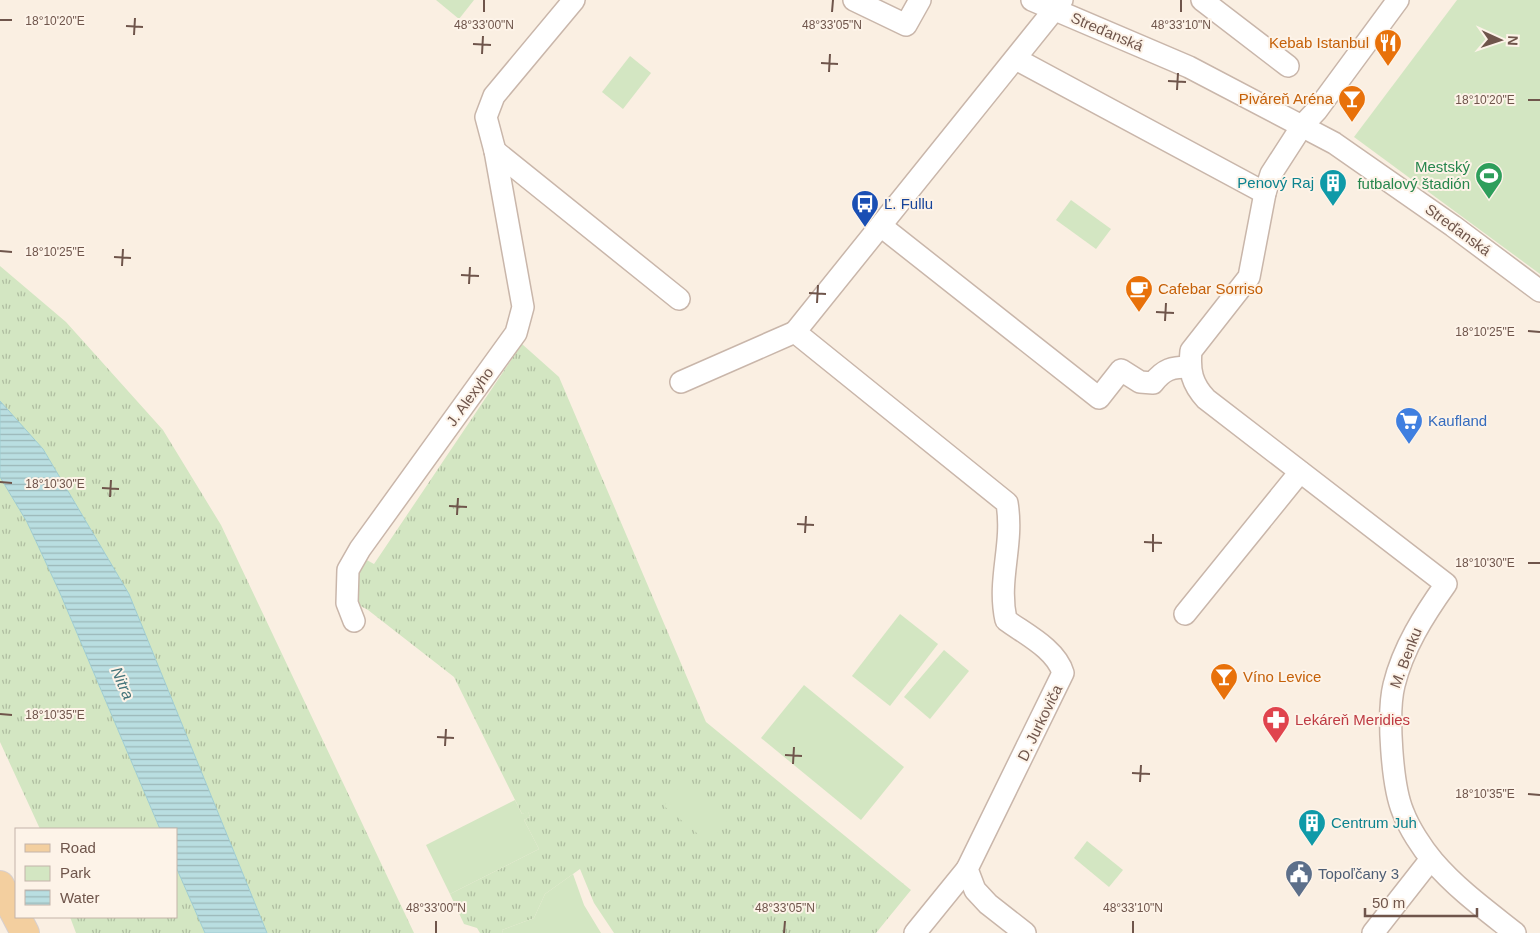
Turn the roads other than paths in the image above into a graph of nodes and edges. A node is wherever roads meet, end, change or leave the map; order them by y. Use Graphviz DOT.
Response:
graph roads {
  1 [pos="574,0"];
  2 [pos="854,0"];
  3 [pos="920,0"];
  4 [pos="1033,0"];
  5 [pos="1202,0"];
  6 [pos="1398,0"];
  7 [pos="1058,5"];
  8 [pos="1016,59"];
  9 [pos="1288,66"];
  10 [pos="1302,126"];
  11 [pos="495,150"];
  12 [pos="1265,193"];
  13 [pos="881,226"];
  14 [pos="1540,291"];
  15 [pos="679,299"];
  16 [pos="796,332"];
  17 [pos="1189,367"];
  18 [pos="682,382"];
  19 [pos="1300,472"];
  20 [pos="1185,614"];
  21 [pos="354,621"];
  22 [pos="1431,859"];
  23 [pos="967,869"];
  24 [pos="0,885"];
  25 [pos="15,914"];
  26 [pos="17,918"];
  27 [pos="25,933"];
  28 [pos="915,933"];
  29 [pos="1025,933"];
  30 [pos="1373,933"];
  31 [pos="1515,933"];
  1 -- 11 [label="street, J. Alexyho"];
  2 -- 3 [label="street"];
  4 -- 7 [label="street, Streďanská"];
  5 -- 9 [label="street"];
  6 -- 10 [label="street"];
  7 -- 8 [label="street"];
  7 -- 10 [label="street, Streďanská"];
  8 -- 12 [label="street"];
  8 -- 13 [label="street"];
  10 -- 12 [label="street"];
  10 -- 14 [label="street, Streďanská"];
  11 -- 15 [label="street"];
  11 -- 21 [label="street, J. Alexyho"];
  12 -- 17 [label="street"];
  13 -- 16 [label="street"];
  13 -- 17 [label="street"];
  16 -- 18 [label="street"];
  16 -- 23 [label="street, D. Jurkoviča"];
  17 -- 19 [label="street"];
  19 -- 20 [label="street"];
  19 -- 22 [label="street, M. Benku"];
  22 -- 30 [label="street"];
  22 -- 31 [label="street, M. Benku"];
  23 -- 28 [label="street, D. Jurkoviča"];
  23 -- 29 [label="street"];
  24 -- 25 [label="main road"];
  26 -- 27 [label="main road"];
}
